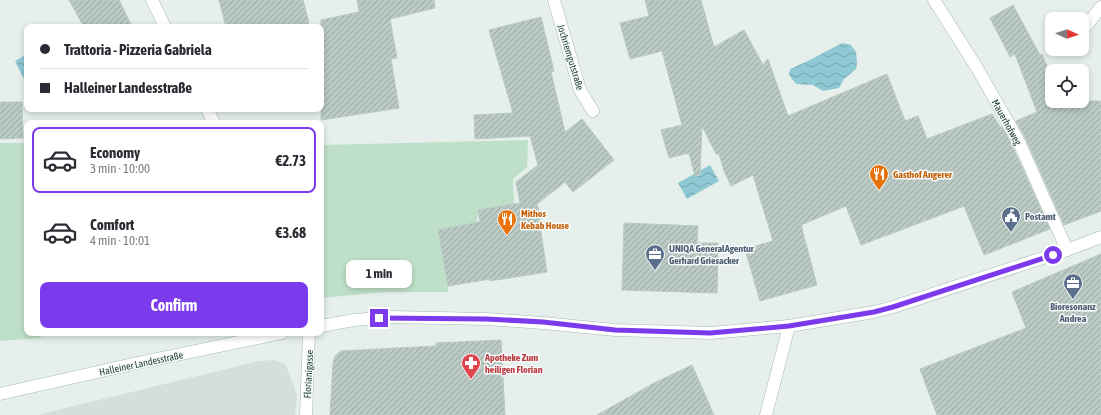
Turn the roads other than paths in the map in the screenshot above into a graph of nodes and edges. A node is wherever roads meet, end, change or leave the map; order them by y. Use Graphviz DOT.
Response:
graph roads {
  1 [pos="152,0"];
  2 [pos="554,0"];
  3 [pos="934,0"];
  4 [pos="1101,7"];
  5 [pos="1089,22"];
  6 [pos="164,24"];
  7 [pos="593,111"];
  8 [pos="1101,237"];
  9 [pos="1067,250"];
  10 [pos="324,325"];
  11 [pos="789,326"];
  12 [pos="268,336"];
  13 [pos="309,336"];
  14 [pos="0,394"];
  15 [pos="306,415"];
  16 [pos="766,415"];
  1 -- 6 [label="main road"];
  2 -- 7 [label="main road, Jochriemgutstraße"];
  3 -- 9 [label="main road, Mauerhofweg"];
  4 -- 5 [label="main road"];
  8 -- 9 [label="main road"];
  9 -- 11 [label="main road"];
  10 -- 11 [label="main road"];
  11 -- 16 [label="main road"];
  12 -- 14 [label="main road, Halleiner Landesstraße"];
  13 -- 15 [label="main road, Florianigasse"];
}
